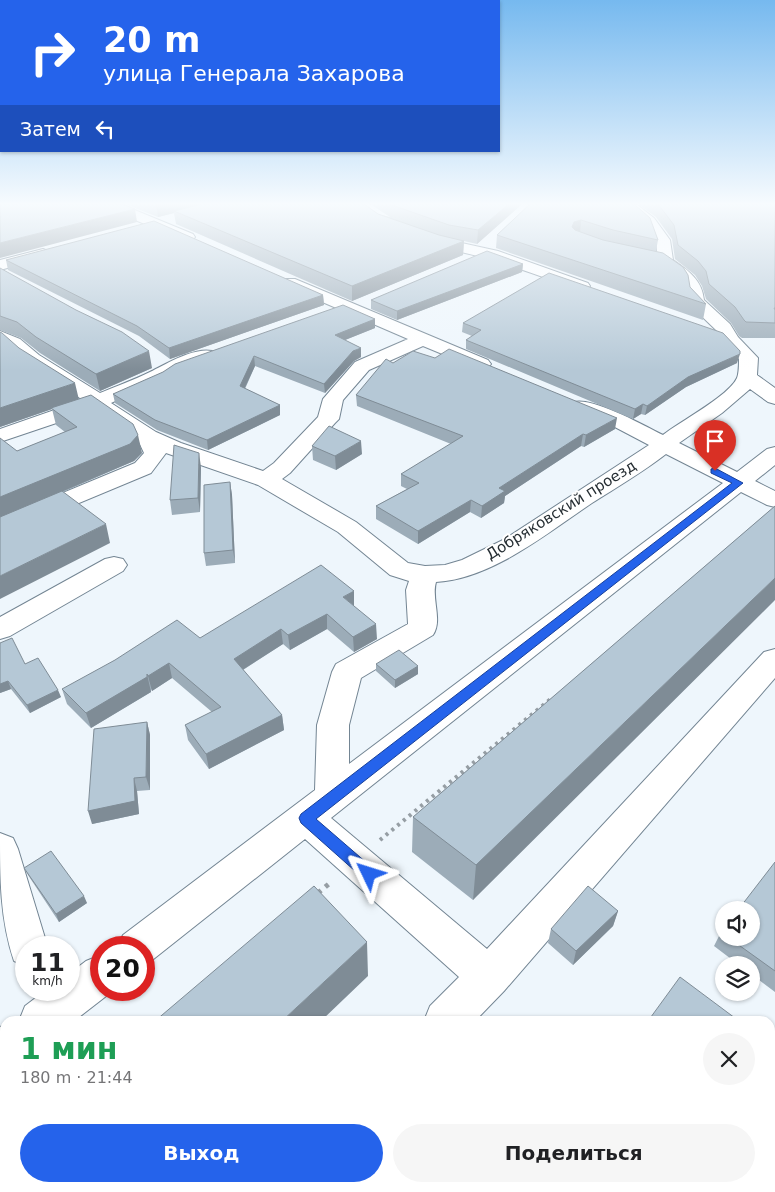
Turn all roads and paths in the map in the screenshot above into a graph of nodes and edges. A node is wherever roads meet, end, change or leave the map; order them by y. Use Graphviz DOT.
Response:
graph roads {
  1 [pos="34,260"];
  2 [pos="468,260"];
  3 [pos="519,260"];
  4 [pos="658,260"];
  5 [pos="464,262"];
  6 [pos="3,272"];
  7 [pos="271,274"];
  8 [pos="594,290"];
  9 [pos="371,301"];
  10 [pos="347,307"];
  11 [pos="322,314"];
  12 [pos="700,327"];
  13 [pos="0,336"];
  14 [pos="422,340"];
  15 [pos="731,340"];
  16 [pos="223,349"];
  17 [pos="493,369"];
  18 [pos="748,377"];
  19 [pos="775,398"];
  20 [pos="564,399"];
  21 [pos="96,400"];
  22 [pos="0,436"];
  23 [pos="148,437"];
  24 [pos="665,444"];
  25 [pos="775,454"];
  26 [pos="266,480"];
  27 [pos="738,483"];
  28 [pos="775,500"];
  29 [pos="0,528"];
  30 [pos="114,565"];
  31 [pos="425,574"];
  32 [pos="0,629"];
  33 [pos="775,658"];
  34 [pos="554,696"];
  35 [pos="319,808"];
  36 [pos="0,849"];
  37 [pos="354,862"];
  38 [pos="310,900"];
  39 [pos="25,936"];
  40 [pos="153,936"];
  41 [pos="488,977"];
  42 [pos="90,982"];
  43 [pos="49,1006"];
  44 [pos="450,1016"];
  1 -- 6 [label="street"];
  2 -- 5 [label="street"];
  3 -- 8 [label="street"];
  4 -- 15 [label="street"];
  7 -- 10 [label="street"];
  9 -- 10 [label="street"];
  10 -- 11 [label="street"];
  10 -- 14 [label="street"];
  12 -- 15 [label="street"];
  13 -- 21 [label="street, Добряковский проезд"];
  14 -- 17 [label="street"];
  14 -- 26 [label="street"];
  15 -- 18 [label="street"];
  16 -- 21 [label="street"];
  18 -- 19 [label="street"];
  18 -- 24 [label="street, Добряковский проезд"];
  20 -- 24 [label="street"];
  21 -- 22 [label="street"];
  21 -- 23 [label="street, Добряковский проезд"];
  23 -- 26 [label="street, Добряковский проезд"];
  23 -- 29 [label="street"];
  24 -- 27 [label="street"];
  24 -- 31 [label="street, Добряковский проезд"];
  25 -- 27 [label="street"];
  26 -- 31 [label="street, Добряковский проезд"];
  27 -- 28 [label="street"];
  27 -- 35 [label="street"];
  30 -- 32 [label="street"];
  31 -- 35 [label="street"];
  33 -- 41 [label="street"];
  34 -- 37 [label="path"];
  35 -- 37 [label="street"];
  35 -- 40 [label="street"];
  36 -- 39 [label="street"];
  37 -- 38 [label="path"];
  37 -- 41 [label="street"];
  41 -- 44 [label="street"];
  42 -- 43 [label="street"];
}
